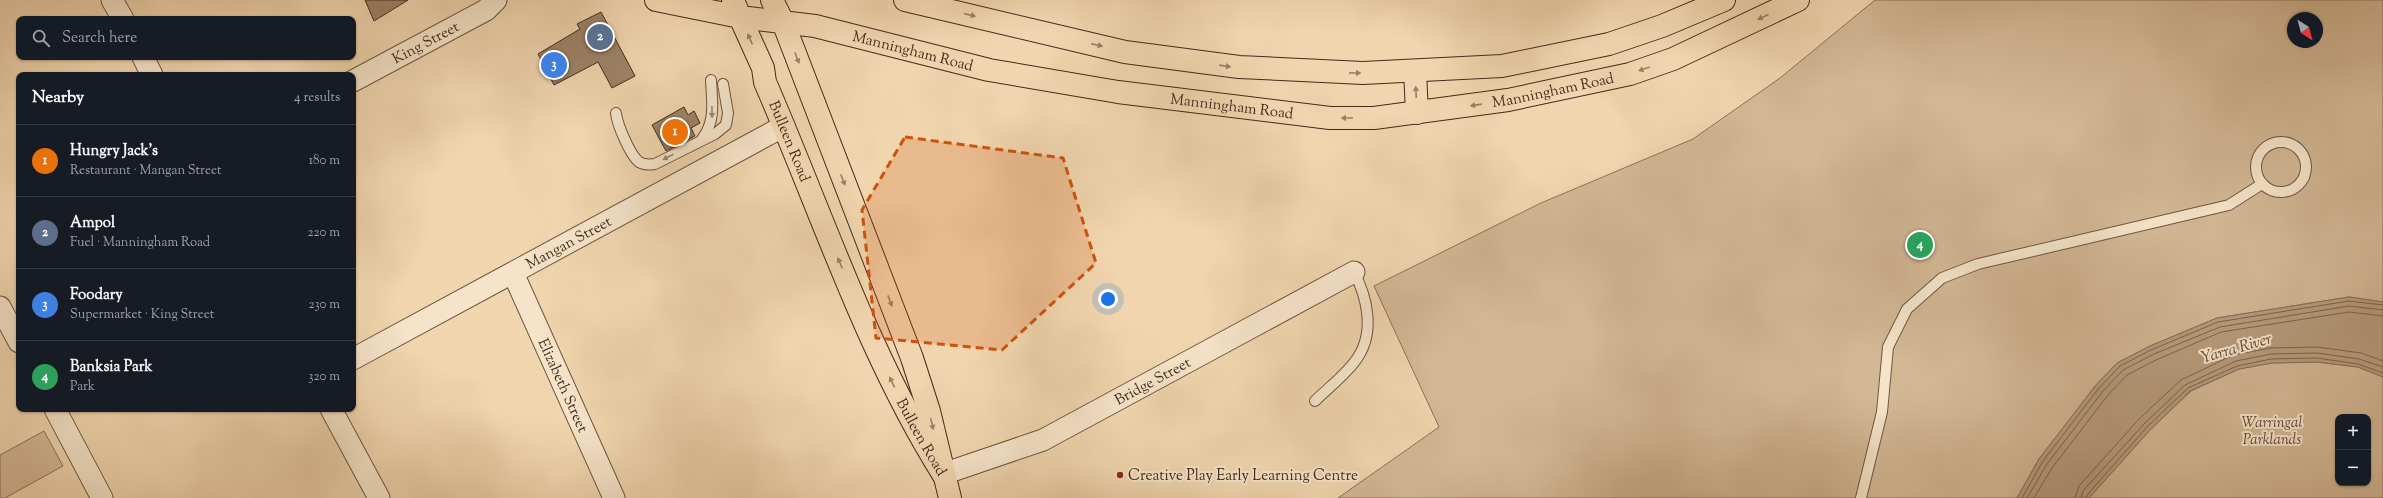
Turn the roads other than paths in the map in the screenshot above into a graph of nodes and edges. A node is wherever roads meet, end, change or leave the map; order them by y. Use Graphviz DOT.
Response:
graph roads {
  1 [pos="112,0"];
  2 [pos="496,0"];
  3 [pos="656,0"];
  4 [pos="772,0"];
  5 [pos="905,0"];
  6 [pos="1724,0"];
  7 [pos="1798,0"];
  8 [pos="736,8"];
  9 [pos="120,16"];
  10 [pos="783,22"];
  11 [pos="144,60"];
  12 [pos="1415,71"];
  13 [pos="150,72"];
  14 [pos="356,79"];
  15 [pos="711,80"];
  16 [pos="723,84"];
  17 [pos="616,113"];
  18 [pos="1417,113"];
  19 [pos="784,126"];
  20 [pos="700,141"];
  21 [pos="2262,184"];
  22 [pos="1354,272"];
  23 [pos="513,273"];
  24 [pos="0,307"];
  25 [pos="16,336"];
  26 [pos="356,357"];
  27 [pos="1316,401"];
  28 [pos="57,412"];
  29 [pos="333,412"];
  30 [pos="943,474"];
  31 [pos="102,498"];
  32 [pos="379,498"];
  33 [pos="614,498"];
  34 [pos="950,498"];
  35 [pos="1861,498"];
  1 -- 9 [label="street"];
  2 -- 14 [label="street, King Street"];
  3 -- 8 [label="main road, Manningham Road"];
  4 -- 10 [label="main road, Bulleen Road"];
  5 -- 12 [label="main road, one-way"];
  6 -- 12 [label="main road"];
  7 -- 18 [label="main road, Manningham Road, one-way"];
  8 -- 10 [label="main road, Manningham Road"];
  19 -- 8 [label="main road, Bulleen Road, one-way"];
  18 -- 10 [label="main road, Manningham Road, one-way"];
  10 -- 30 [label="main road, Bulleen Road, one-way"];
  11 -- 13 [label="street"];
  18 -- 12 [label="main road, one-way"];
  15 -- 20 [label="lane, one-way"];
  16 -- 20 [label="lane"];
  20 -- 17 [label="lane, one-way"];
  19 -- 23 [label="street, Mangan Street"];
  30 -- 19 [label="main road, Bulleen Road, one-way"];
  21 -- 21 [label="lane"];
  21 -- 35 [label="lane"];
  22 -- 27 [label="lane"];
  22 -- 30 [label="street, Bridge Street"];
  23 -- 26 [label="street, Mangan Street"];
  23 -- 33 [label="street, Elizabeth Street"];
  24 -- 25 [label="street"];
  28 -- 31 [label="street"];
  29 -- 32 [label="street"];
  30 -- 34 [label="main road"];
}
